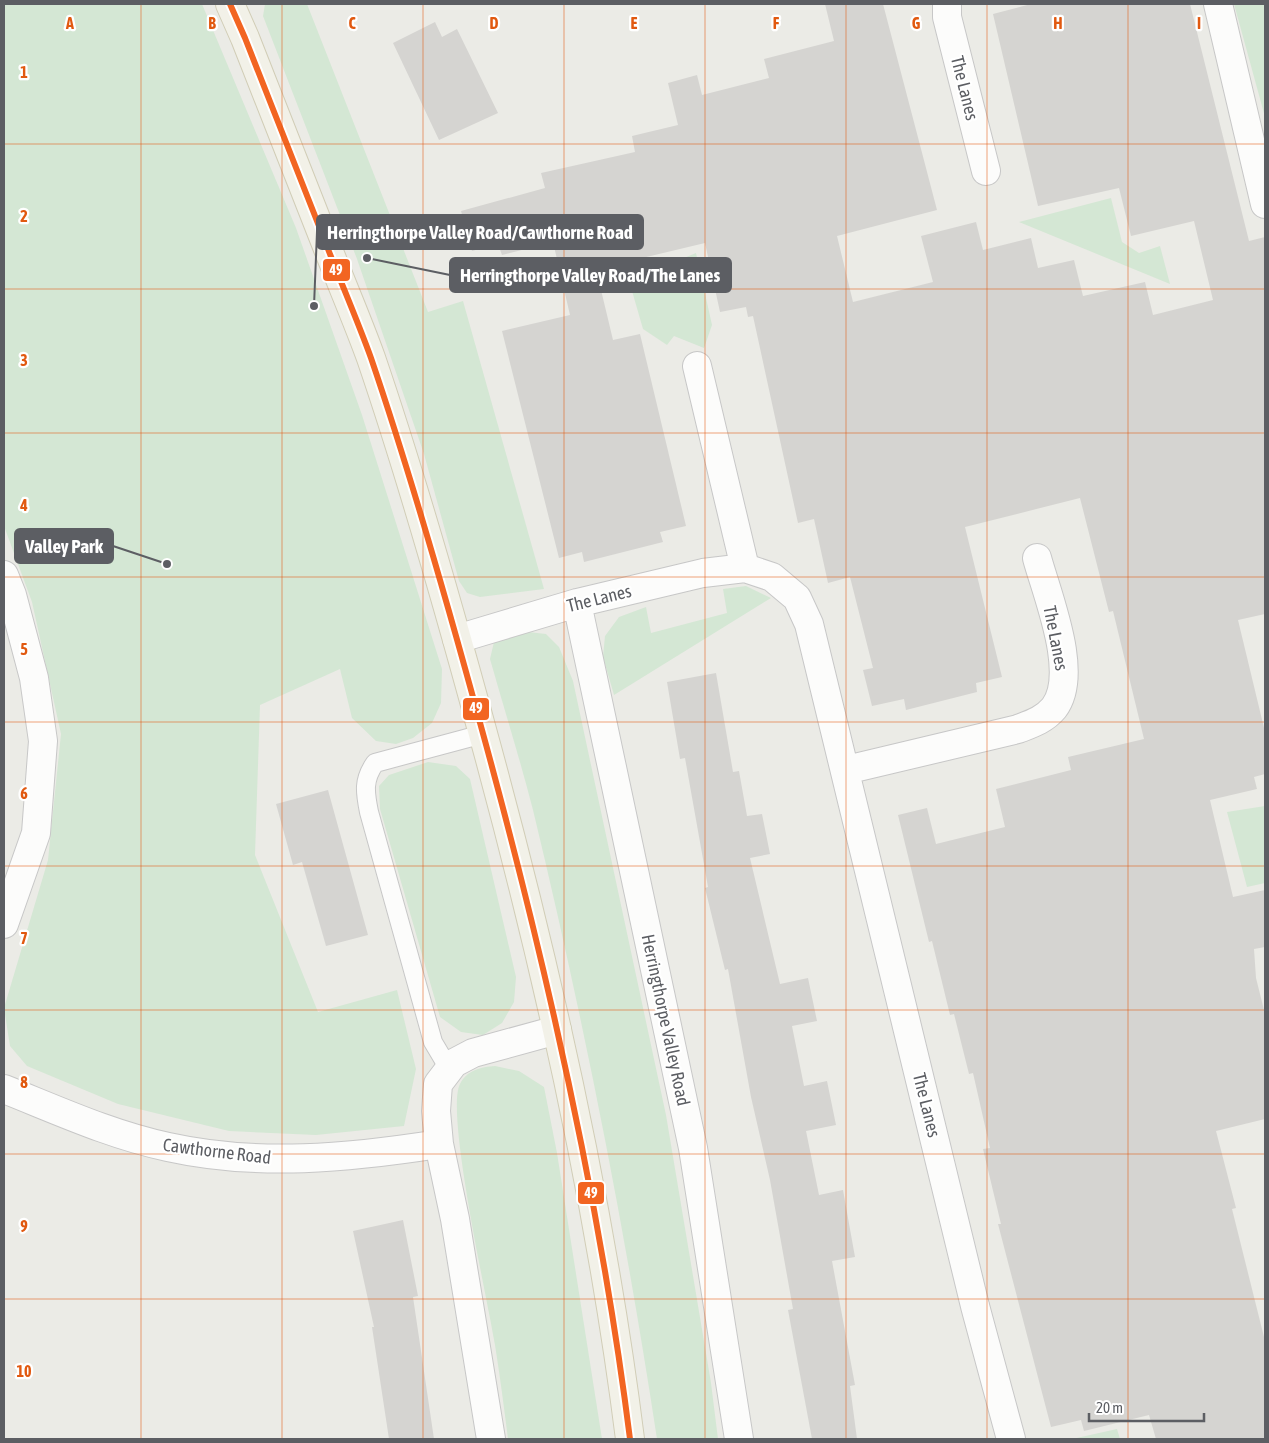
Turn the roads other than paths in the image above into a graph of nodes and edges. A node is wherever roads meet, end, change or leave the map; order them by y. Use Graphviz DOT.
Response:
graph roads {
  1 [pos="230,4"];
  2 [pos="947,4"];
  3 [pos="1218,4"];
  4 [pos="986,171"];
  5 [pos="1265,204"];
  6 [pos="697,366"];
  7 [pos="1037,558"];
  8 [pos="745,568"];
  9 [pos="4,575"];
  10 [pos="577,604"];
  11 [pos="457,639"];
  12 [pos="483,734"];
  13 [pos="846,770"];
  14 [pos="4,924"];
  15 [pos="557,1030"];
  16 [pos="448,1069"];
  17 [pos="4,1089"];
  18 [pos="439,1144"];
  19 [pos="491,1439"];
  20 [pos="630,1439"];
  21 [pos="739,1439"];
  22 [pos="1011,1439"];
  1 -- 11 [label="main road"];
  2 -- 4 [label="street, The Lanes"];
  3 -- 5 [label="street"];
  6 -- 8 [label="street"];
  7 -- 13 [label="street, The Lanes"];
  8 -- 10 [label="street, The Lanes"];
  8 -- 13 [label="street, The Lanes"];
  9 -- 14 [label="street"];
  10 -- 11 [label="street, The Lanes"];
  10 -- 21 [label="street, Herringthorpe Valley Road"];
  11 -- 12 [label="main road"];
  12 -- 15 [label="main road"];
  12 -- 16 [label="lane"];
  13 -- 22 [label="street, The Lanes"];
  15 -- 16 [label="street"];
  15 -- 20 [label="main road"];
  16 -- 18 [label="street"];
  17 -- 18 [label="street, Cawthorne Road"];
  18 -- 19 [label="street"];
}
